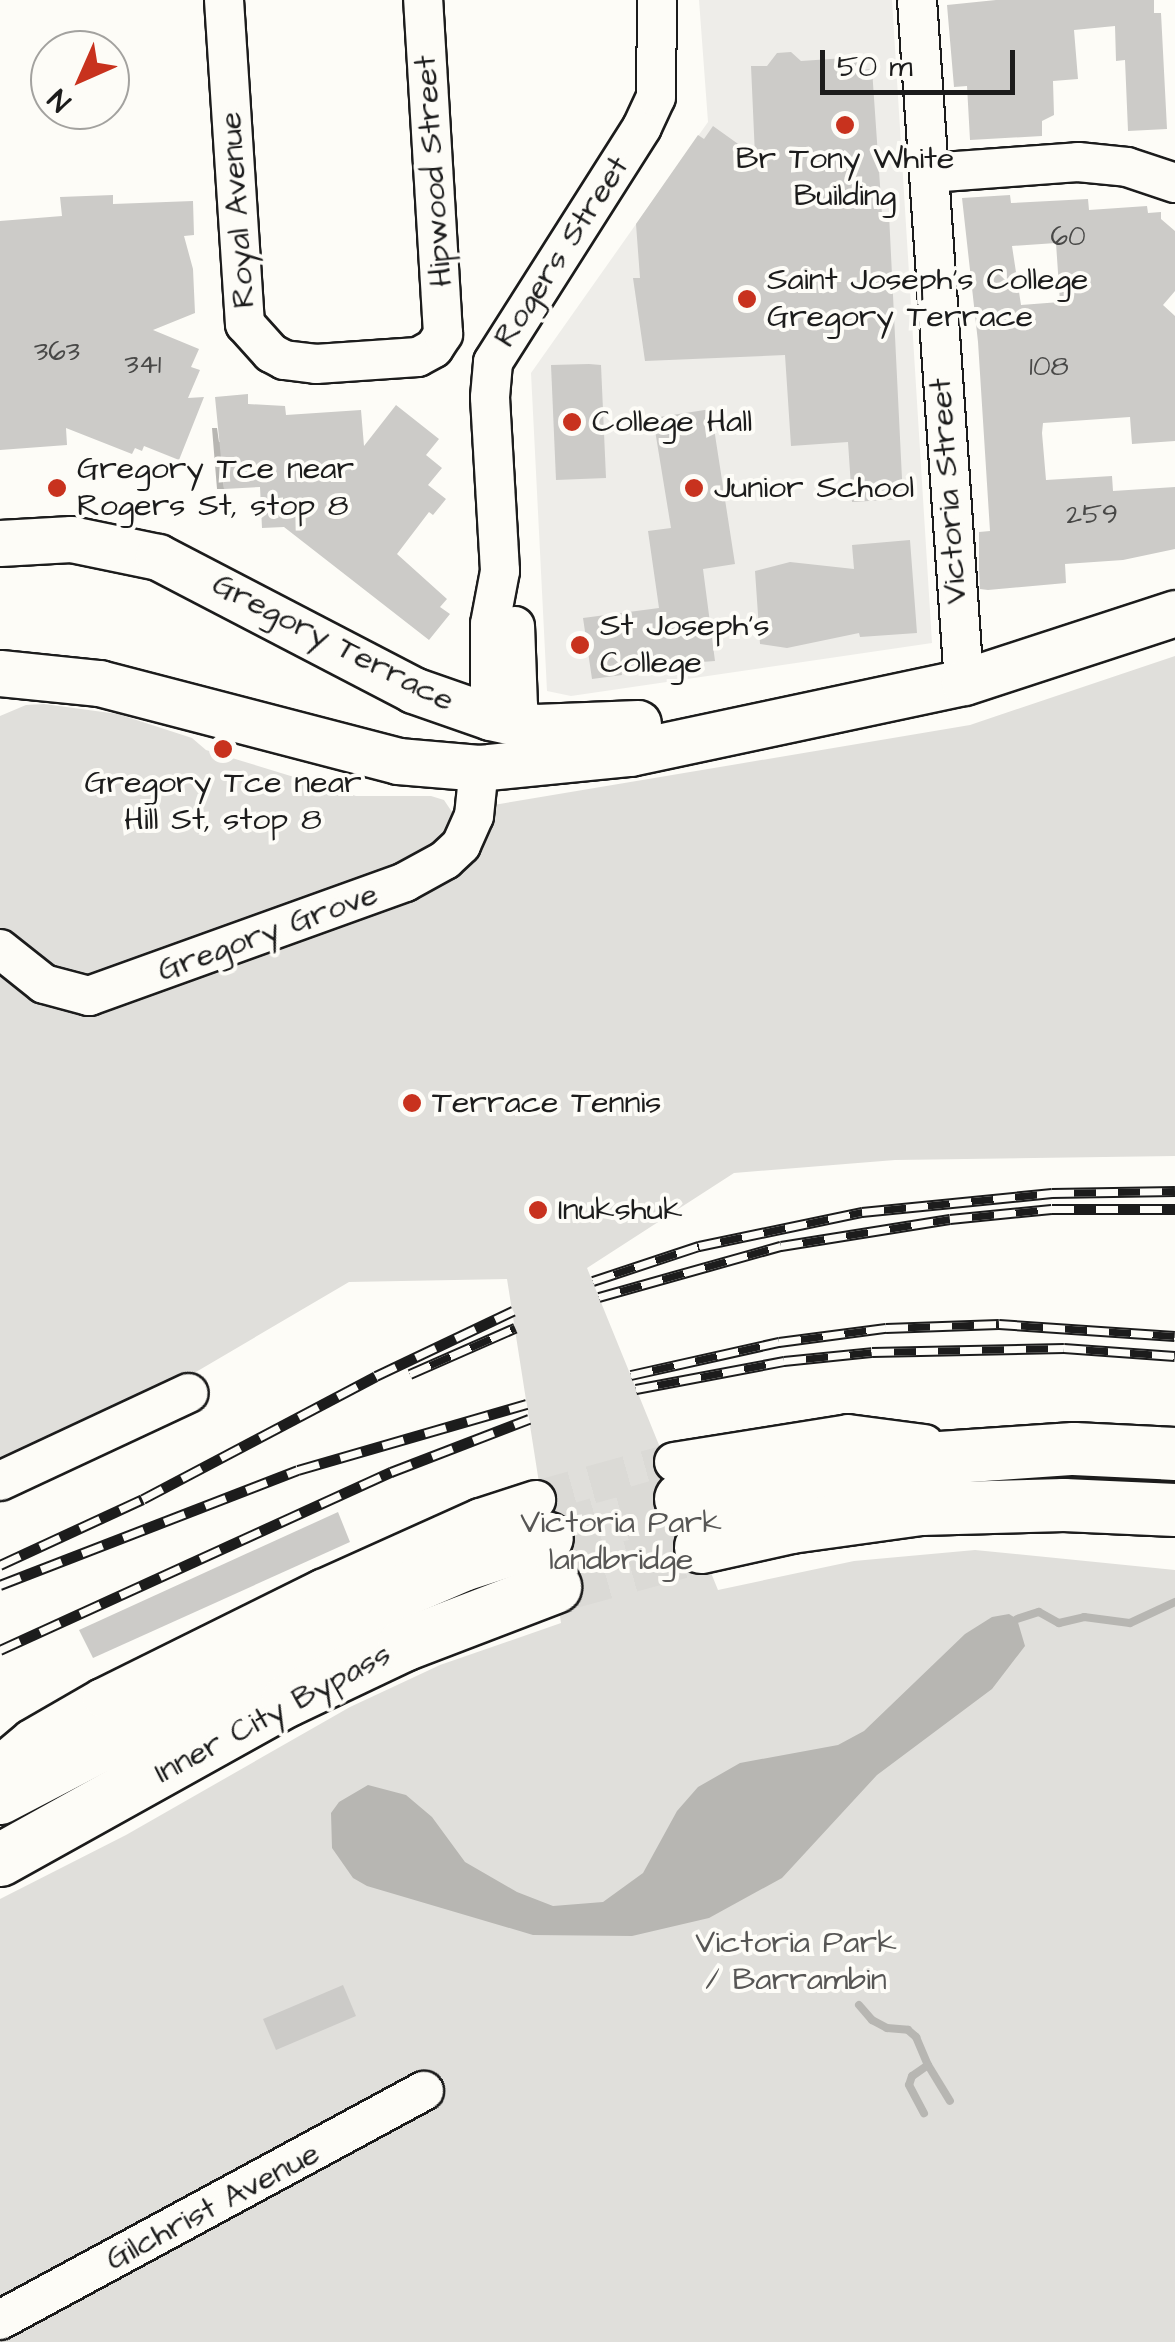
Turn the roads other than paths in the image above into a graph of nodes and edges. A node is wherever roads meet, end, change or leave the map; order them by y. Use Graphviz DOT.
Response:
graph roads {
  1 [pos="224,0"];
  2 [pos="423,0"];
  3 [pos="658,0"];
  4 [pos="918,0"];
  5 [pos="929,173"];
  6 [pos="1175,183"];
  7 [pos="440,341"];
  8 [pos="0,543"];
  9 [pos="1175,613"];
  10 [pos="0,673"];
  11 [pos="964,682"];
  12 [pos="413,690"];
  13 [pos="789,716"];
  14 [pos="502,720"];
  15 [pos="398,762"];
  16 [pos="480,768"];
  17 [pos="0,948"];
  18 [pos="190,1393"];
  19 [pos="1175,1454"];
  20 [pos="678,1480"];
  21 [pos="0,1481"];
  22 [pos="1175,1510"];
  23 [pos="546,1542"];
  24 [pos="700,1547"];
  25 [pos="0,1765"];
  26 [pos="0,1798"];
  27 [pos="0,1860"];
  28 [pos="424,2090"];
  29 [pos="0,2320"];
  1 -- 7 [label="street, Royal Avenue"];
  2 -- 7 [label="street, Hipwood Street"];
  3 -- 14 [label="street, Rogers Street"];
  4 -- 5 [label="street, Victoria Street"];
  5 -- 6 [label="street"];
  5 -- 11 [label="street, Victoria Street"];
  8 -- 12 [label="main road, Gregory Terrace"];
  9 -- 11 [label="main road, Gregory Terrace"];
  10 -- 15 [label="main road, Gregory Terrace"];
  11 -- 13 [label="main road, Gregory Terrace"];
  12 -- 14 [label="main road, Gregory Terrace"];
  12 -- 15 [label="main road"];
  13 -- 14 [label="main road, Gregory Terrace"];
  13 -- 16 [label="main road, Gregory Terrace"];
  14 -- 16 [label="main road, Rogers Street"];
  15 -- 16 [label="main road, Gregory Terrace"];
  16 -- 17 [label="street, Gregory Grove"];
  18 -- 21 [label="street"];
  19 -- 20 [label="highway"];
  22 -- 24 [label="highway"];
  23 -- 25 [label="street"];
  23 -- 26 [label="highway, Inner City Bypass"];
  23 -- 27 [label="highway, Inner City Bypass"];
  28 -- 29 [label="street, Gilchrist Avenue"];
}
